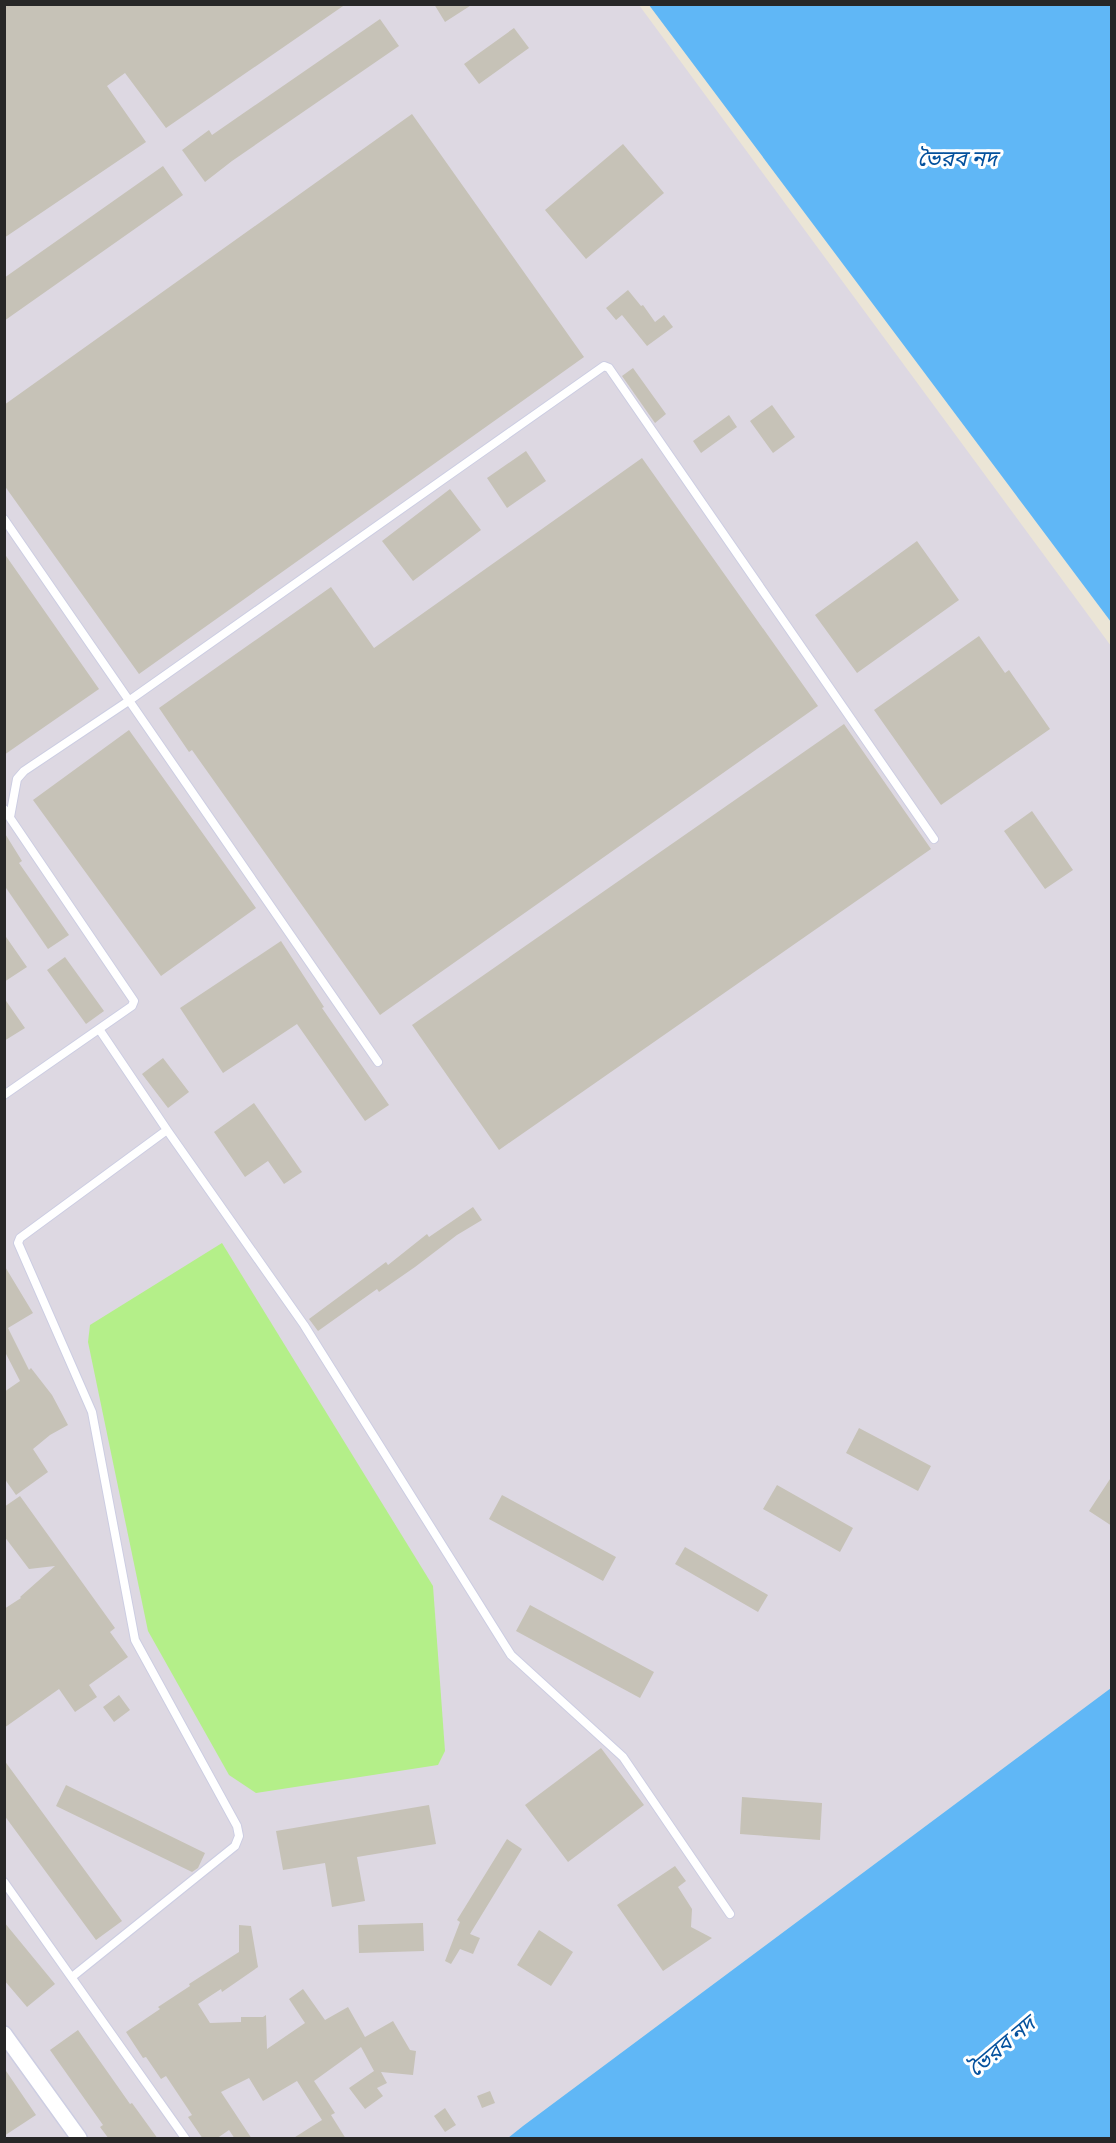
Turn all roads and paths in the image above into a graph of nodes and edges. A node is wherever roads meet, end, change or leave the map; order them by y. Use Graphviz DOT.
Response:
graph roads {
  1 [pos="4,519"];
  2 [pos="130,700"];
  3 [pos="4,809"];
  4 [pos="10,817"];
  5 [pos="934,839"];
  6 [pos="99,1029"];
  7 [pos="378,1062"];
  8 [pos="4,1095"];
  9 [pos="167,1130"];
  10 [pos="4,1882"];
  11 [pos="730,1914"];
  12 [pos="72,1977"];
  13 [pos="4,2034"];
  14 [pos="79,2139"];
  15 [pos="186,2139"];
  1 -- 2 [label="lane"];
  2 -- 4 [label="lane"];
  2 -- 5 [label="lane"];
  2 -- 7 [label="lane"];
  3 -- 4 [label="lane"];
  4 -- 6 [label="lane"];
  6 -- 8 [label="lane"];
  6 -- 9 [label="lane"];
  9 -- 11 [label="lane"];
  9 -- 12 [label="lane"];
  10 -- 12 [label="lane"];
  12 -- 15 [label="lane"];
  13 -- 14 [label="street"];
}
